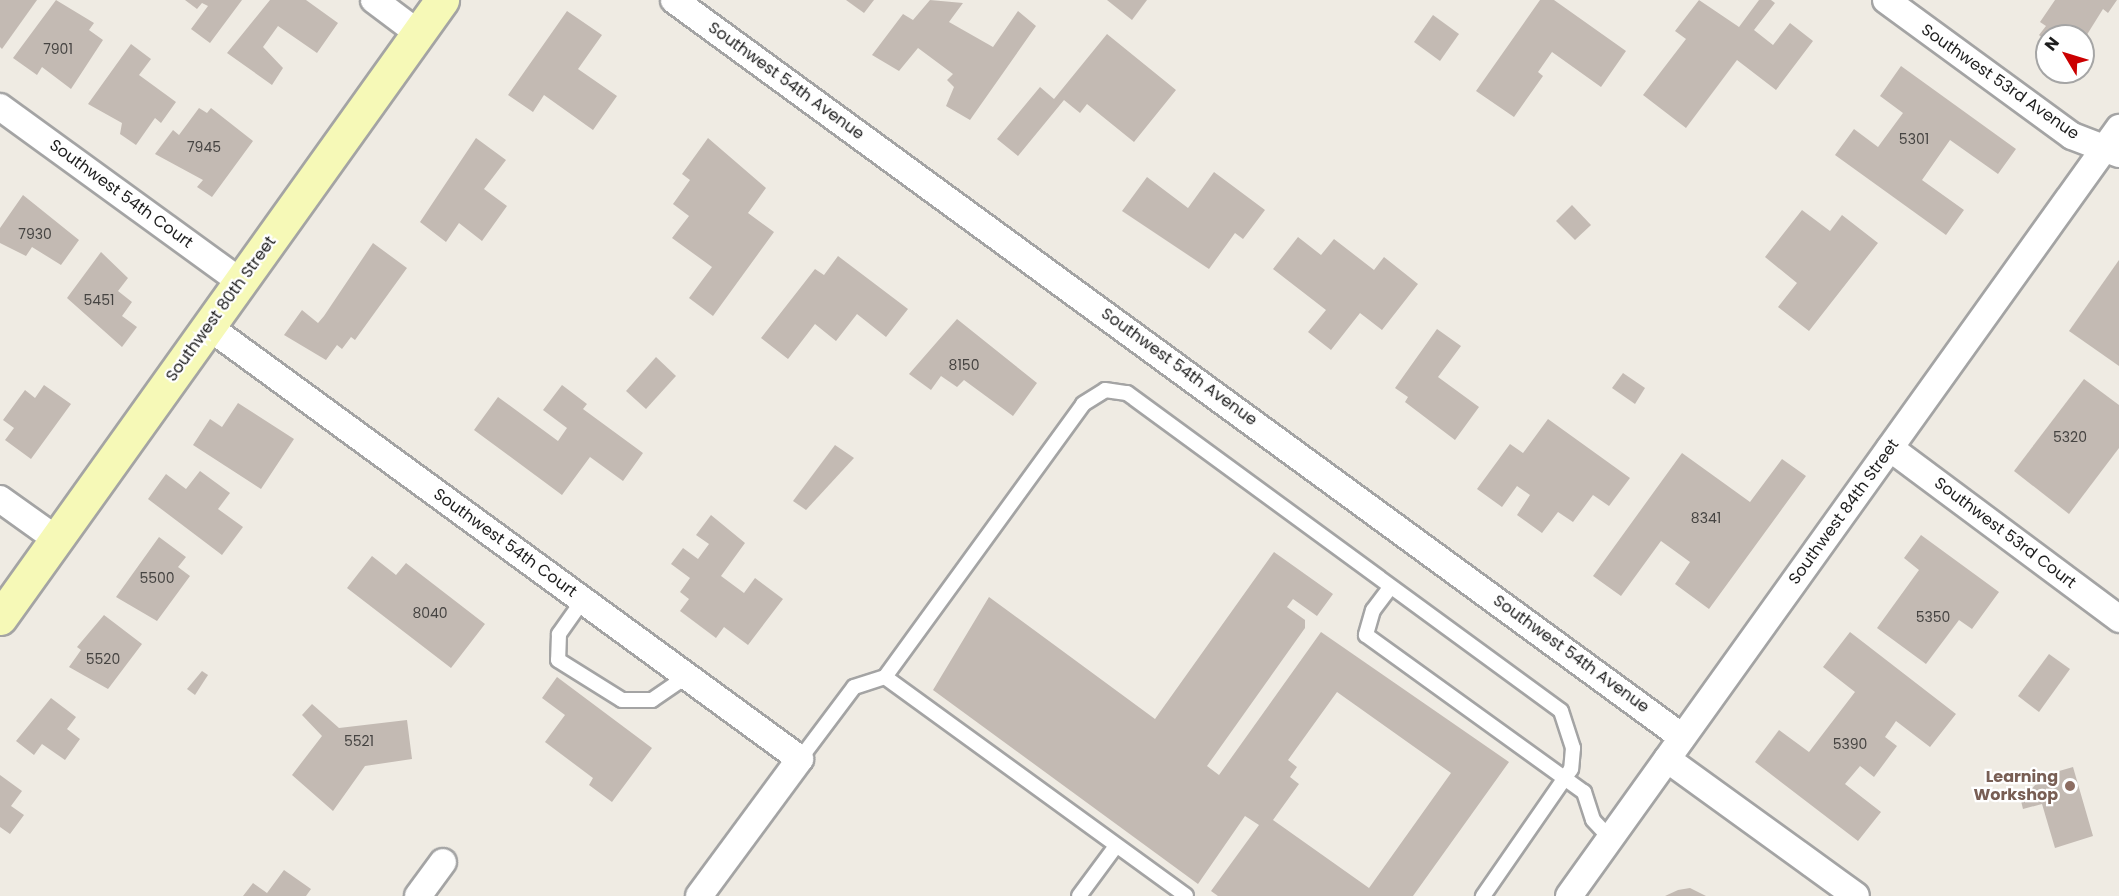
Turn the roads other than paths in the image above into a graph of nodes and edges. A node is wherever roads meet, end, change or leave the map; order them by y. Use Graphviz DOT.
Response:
graph roads {
  1 [pos="374,0"];
  2 [pos="674,0"];
  3 [pos="1886,0"];
  4 [pos="439,1"];
  5 [pos="418,33"];
  6 [pos="0,107"];
  7 [pos="2119,128"];
  8 [pos="2111,151"];
  9 [pos="241,282"];
  10 [pos="209,327"];
  11 [pos="1890,448"];
  12 [pos="0,499"];
  13 [pos="56,539"];
  14 [pos="1389,589"];
  15 [pos="583,600"];
  16 [pos="0,618"];
  17 [pos="2119,619"];
  18 [pos="687,676"];
  19 [pos="885,677"];
  20 [pos="1682,736"];
  21 [pos="800,759"];
  22 [pos="1667,759"];
  23 [pos="1567,778"];
  24 [pos="1610,838"];
  25 [pos="1116,846"];
  26 [pos="443,862"];
  27 [pos="418,896"];
  28 [pos="699,896"];
  29 [pos="1079,896"];
  30 [pos="1186,896"];
  31 [pos="1483,896"];
  32 [pos="1569,896"];
  33 [pos="1856,896"];
  1 -- 5 [label="street"];
  2 -- 20 [label="street, Southwest 54th Avenue"];
  3 -- 8 [label="street, Southwest 53rd Avenue"];
  4 -- 5 [label="street, Southwest 80th Street"];
  5 -- 9 [label="street, Southwest 80th Street"];
  6 -- 9 [label="street, Southwest 54th Court"];
  7 -- 8 [label="street, Southwest 84th Street"];
  8 -- 11 [label="street, Southwest 84th Street"];
  9 -- 10 [label="street, Southwest 80th Street"];
  10 -- 13 [label="street, Southwest 80th Street"];
  10 -- 15 [label="street, Southwest 54th Court"];
  11 -- 17 [label="street, Southwest 53rd Court"];
  11 -- 20 [label="street, Southwest 84th Street"];
  12 -- 13 [label="street"];
  13 -- 16 [label="street, Southwest 80th Street"];
  14 -- 19 [label="lane"];
  14 -- 23 [label="lane"];
  14 -- 23 [label="lane"];
  15 -- 18 [label="street, Southwest 54th Court"];
  15 -- 18 [label="lane"];
  18 -- 21 [label="street, Southwest 54th Court"];
  19 -- 21 [label="lane"];
  19 -- 25 [label="lane"];
  20 -- 22 [label="street, Southwest 84th Street"];
  21 -- 28 [label="street"];
  22 -- 24 [label="street, Southwest 84th Street"];
  22 -- 33 [label="street"];
  23 -- 24 [label="lane"];
  23 -- 31 [label="lane"];
  24 -- 32 [label="street, Southwest 84th Street"];
  25 -- 29 [label="lane"];
  25 -- 30 [label="lane"];
  26 -- 27 [label="street"];
}
